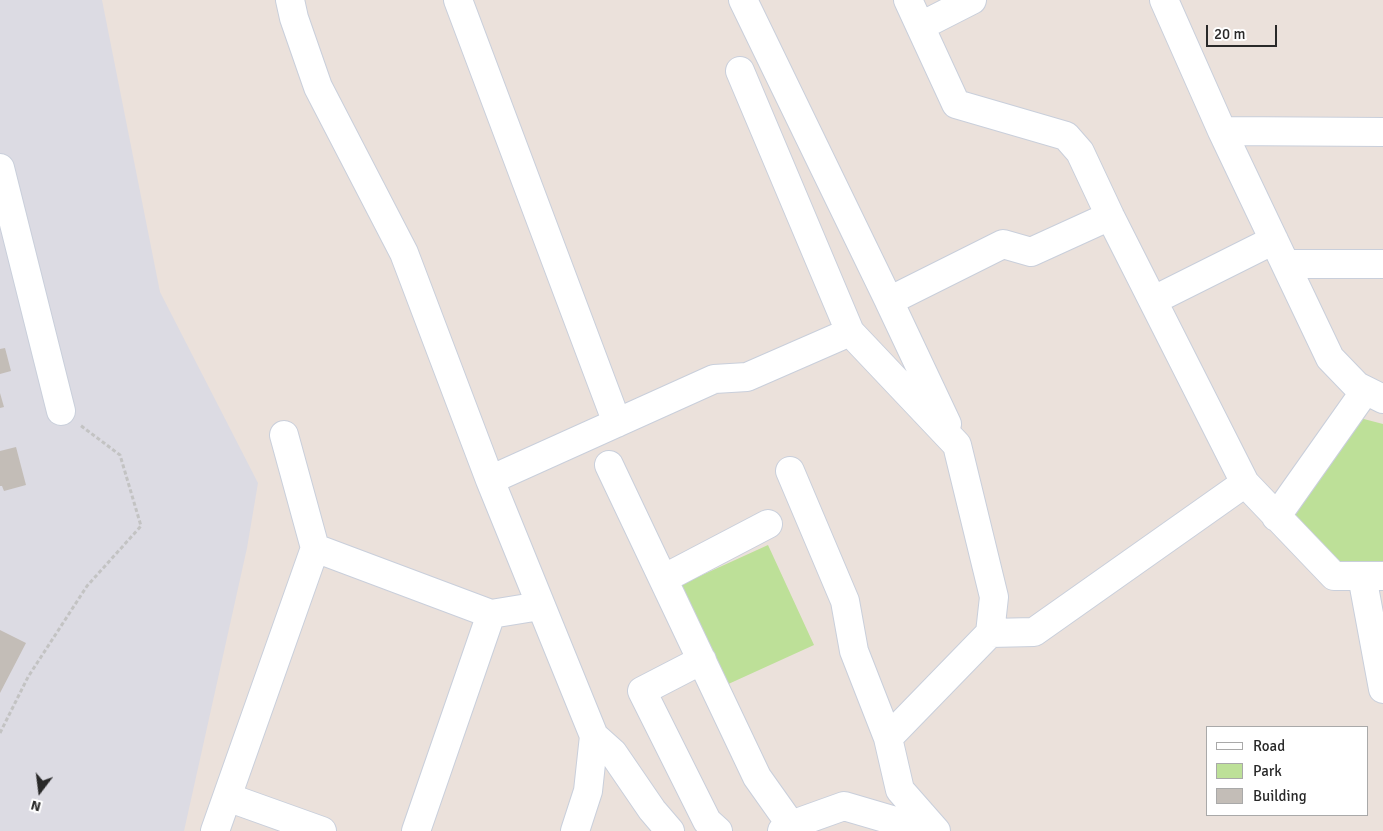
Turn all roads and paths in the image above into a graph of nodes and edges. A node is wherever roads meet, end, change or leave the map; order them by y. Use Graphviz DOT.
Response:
graph roads {
  1 [pos="290,0"];
  2 [pos="458,0"];
  3 [pos="743,0"];
  4 [pos="908,0"];
  5 [pos="972,0"];
  6 [pos="1164,0"];
  7 [pos="921,26"];
  8 [pos="740,71"];
  9 [pos="1222,131"];
  10 [pos="1383,132"];
  11 [pos="0,168"];
  12 [pos="1110,216"];
  13 [pos="1274,240"];
  14 [pos="1286,264"];
  15 [pos="1383,264"];
  16 [pos="1154,300"];
  17 [pos="889,301"];
  18 [pos="850,332"];
  19 [pos="1374,395"];
  20 [pos="61,411"];
  21 [pos="617,423"];
  22 [pos="284,435"];
  23 [pos="957,445"];
  24 [pos="609,465"];
  25 [pos="790,471"];
  26 [pos="490,480"];
  27 [pos="1245,483"];
  28 [pos="1276,517"];
  29 [pos="768,524"];
  30 [pos="315,548"];
  31 [pos="1373,576"];
  32 [pos="663,579"];
  33 [pos="540,606"];
  34 [pos="491,614"];
  35 [pos="990,633"];
  36 [pos="702,660"];
  37 [pos="1383,689"];
  38 [pos="0,733"];
  39 [pos="594,736"];
  40 [pos="888,738"];
  41 [pos="227,798"];
  42 [pos="787,828"];
  43 [pos="215,831"];
  44 [pos="322,831"];
  45 [pos="416,831"];
  46 [pos="575,831"];
  47 [pos="670,831"];
  48 [pos="718,831"];
  49 [pos="929,831"];
  50 [pos="936,831"];
  1 -- 26 [label="street"];
  2 -- 21 [label="street"];
  3 -- 17 [label="street"];
  4 -- 7 [label="street"];
  5 -- 7 [label="street"];
  6 -- 9 [label="street"];
  7 -- 12 [label="street"];
  8 -- 18 [label="street"];
  9 -- 10 [label="street"];
  9 -- 13 [label="street"];
  11 -- 20 [label="street"];
  12 -- 16 [label="street"];
  12 -- 17 [label="street"];
  13 -- 14 [label="street"];
  13 -- 16 [label="street"];
  14 -- 15 [label="street"];
  14 -- 19 [label="street"];
  16 -- 27 [label="street"];
  17 -- 23 [label="street"];
  18 -- 21 [label="street"];
  18 -- 23 [label="street"];
  19 -- 28 [label="street"];
  20 -- 38 [label="path"];
  21 -- 26 [label="street"];
  22 -- 30 [label="street"];
  23 -- 35 [label="street"];
  24 -- 32 [label="street"];
  25 -- 40 [label="street"];
  26 -- 33 [label="street"];
  27 -- 28 [label="street"];
  27 -- 35 [label="street"];
  28 -- 31 [label="street"];
  29 -- 32 [label="street"];
  30 -- 34 [label="street"];
  30 -- 41 [label="street"];
  31 -- 37 [label="street"];
  32 -- 36 [label="street"];
  33 -- 34 [label="street"];
  33 -- 39 [label="street"];
  34 -- 45 [label="street"];
  35 -- 40 [label="street"];
  36 -- 42 [label="street"];
  36 -- 48 [label="street"];
  39 -- 46 [label="street"];
  39 -- 47 [label="street"];
  40 -- 50 [label="street"];
  41 -- 43 [label="street"];
  41 -- 44 [label="street"];
  42 -- 49 [label="street"];
}
